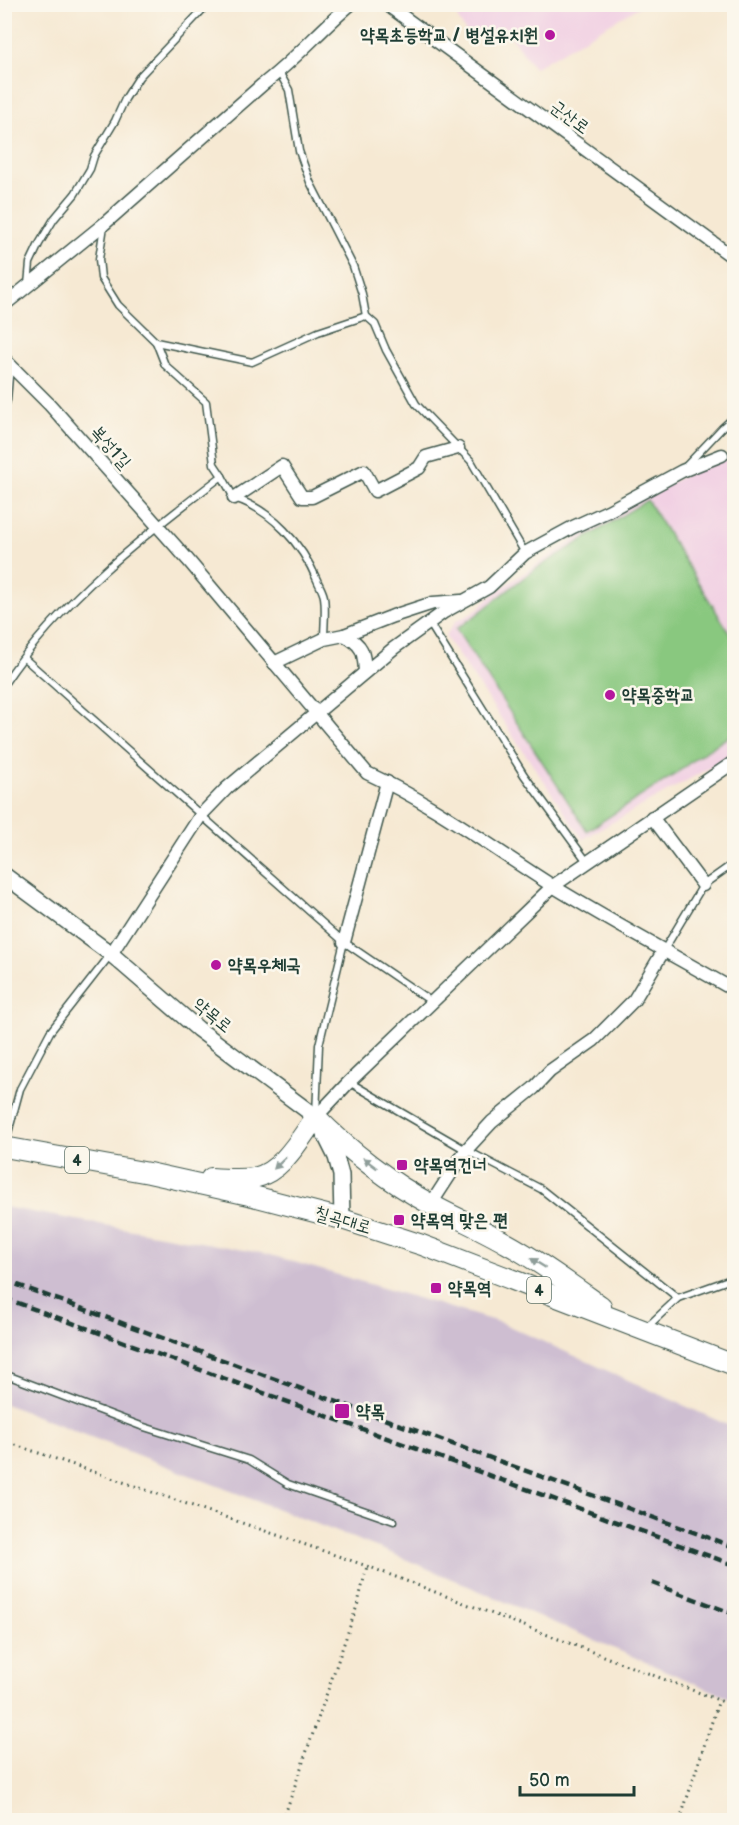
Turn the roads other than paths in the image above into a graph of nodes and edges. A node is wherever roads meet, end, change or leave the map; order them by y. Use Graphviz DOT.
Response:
graph roads {
  1 [pos="208,4"];
  2 [pos="351,4"];
  3 [pos="386,4"];
  4 [pos="279,72"];
  5 [pos="104,224"];
  6 [pos="735,258"];
  7 [pos="28,286"];
  8 [pos="4,306"];
  9 [pos="366,316"];
  10 [pos="156,342"];
  11 [pos="7,362"];
  12 [pos="4,409"];
  13 [pos="735,417"];
  14 [pos="458,448"];
  15 [pos="722,455"];
  16 [pos="682,471"];
  17 [pos="222,476"];
  18 [pos="234,498"];
  19 [pos="156,526"];
  20 [pos="525,553"];
  21 [pos="465,601"];
  22 [pos="430,624"];
  23 [pos="344,635"];
  24 [pos="324,639"];
  25 [pos="24,658"];
  26 [pos="274,663"];
  27 [pos="365,672"];
  28 [pos="4,684"];
  29 [pos="316,713"];
  30 [pos="735,762"];
  31 [pos="387,782"];
  32 [pos="201,815"];
  33 [pos="652,817"];
  34 [pos="588,863"];
  35 [pos="735,864"];
  36 [pos="4,875"];
  37 [pos="704,885"];
  38 [pos="553,886"];
  39 [pos="344,942"];
  40 [pos="664,950"];
  41 [pos="111,954"];
  42 [pos="735,990"];
  43 [pos="432,1002"];
  44 [pos="349,1082"];
  45 [pos="316,1117"];
  46 [pos="5,1147"];
  47 [pos="466,1150"];
  48 [pos="149,1173"];
  49 [pos="431,1204"];
  50 [pos="342,1218"];
  51 [pos="735,1278"];
  52 [pos="678,1298"];
  53 [pos="620,1320"];
  54 [pos="644,1330"];
  55 [pos="735,1365"];
  56 [pos="4,1374"];
  57 [pos="394,1521"];
  1 -- 7 [label="lane"];
  2 -- 4 [label="street"];
  3 -- 6 [label="street, 군산로"];
  4 -- 5 [label="street"];
  4 -- 9 [label="lane"];
  5 -- 7 [label="street"];
  5 -- 10 [label="lane"];
  7 -- 8 [label="street"];
  9 -- 10 [label="lane"];
  9 -- 14 [label="lane"];
  10 -- 17 [label="lane"];
  11 -- 12 [label="lane"];
  11 -- 19 [label="street, 복성1길"];
  13 -- 16 [label="lane"];
  14 -- 18 [label="street"];
  14 -- 20 [label="lane"];
  15 -- 16 [label="street"];
  16 -- 20 [label="street"];
  17 -- 18 [label="lane"];
  17 -- 19 [label="lane"];
  18 -- 24 [label="lane"];
  19 -- 25 [label="lane"];
  19 -- 26 [label="street, 복성1길"];
  20 -- 21 [label="street"];
  21 -- 22 [label="street"];
  21 -- 23 [label="street"];
  22 -- 27 [label="street"];
  22 -- 34 [label="lane"];
  23 -- 24 [label="street"];
  23 -- 27 [label="street"];
  24 -- 26 [label="street"];
  25 -- 28 [label="lane"];
  25 -- 32 [label="lane"];
  26 -- 29 [label="street, 복성1길"];
  27 -- 29 [label="street"];
  29 -- 31 [label="street, 복성1길"];
  29 -- 32 [label="street"];
  30 -- 33 [label="street"];
  31 -- 38 [label="street, 복성1길"];
  31 -- 39 [label="street"];
  32 -- 39 [label="lane"];
  32 -- 41 [label="street"];
  33 -- 34 [label="street"];
  33 -- 37 [label="street"];
  34 -- 38 [label="street"];
  35 -- 37 [label="lane"];
  36 -- 41 [label="street, 약목로"];
  37 -- 40 [label="lane"];
  38 -- 40 [label="street, 복성1길"];
  38 -- 43 [label="street"];
  39 -- 43 [label="lane"];
  39 -- 45 [label="lane"];
  40 -- 42 [label="street, 복성1길"];
  40 -- 47 [label="street"];
  41 -- 45 [label="street, 약목로"];
  41 -- 46 [label="lane"];
  43 -- 44 [label="street"];
  44 -- 45 [label="street"];
  44 -- 47 [label="lane"];
  45 -- 48 [label="main road, one-way"];
  49 -- 45 [label="main road, one-way"];
  45 -- 50 [label="street, 약목로"];
  46 -- 48 [label="main road, 칠곡대로 / 4"];
  47 -- 49 [label="street"];
  47 -- 52 [label="lane"];
  48 -- 50 [label="main road, 칠곡대로 / 4"];
  53 -- 49 [label="main road, one-way"];
  50 -- 53 [label="main road, 칠곡대로 / 4"];
  51 -- 52 [label="lane"];
  52 -- 54 [label="lane"];
  53 -- 54 [label="main road, 칠곡대로 / 4"];
  54 -- 55 [label="main road, 칠곡대로 / 4"];
  56 -- 57 [label="lane"];
}
